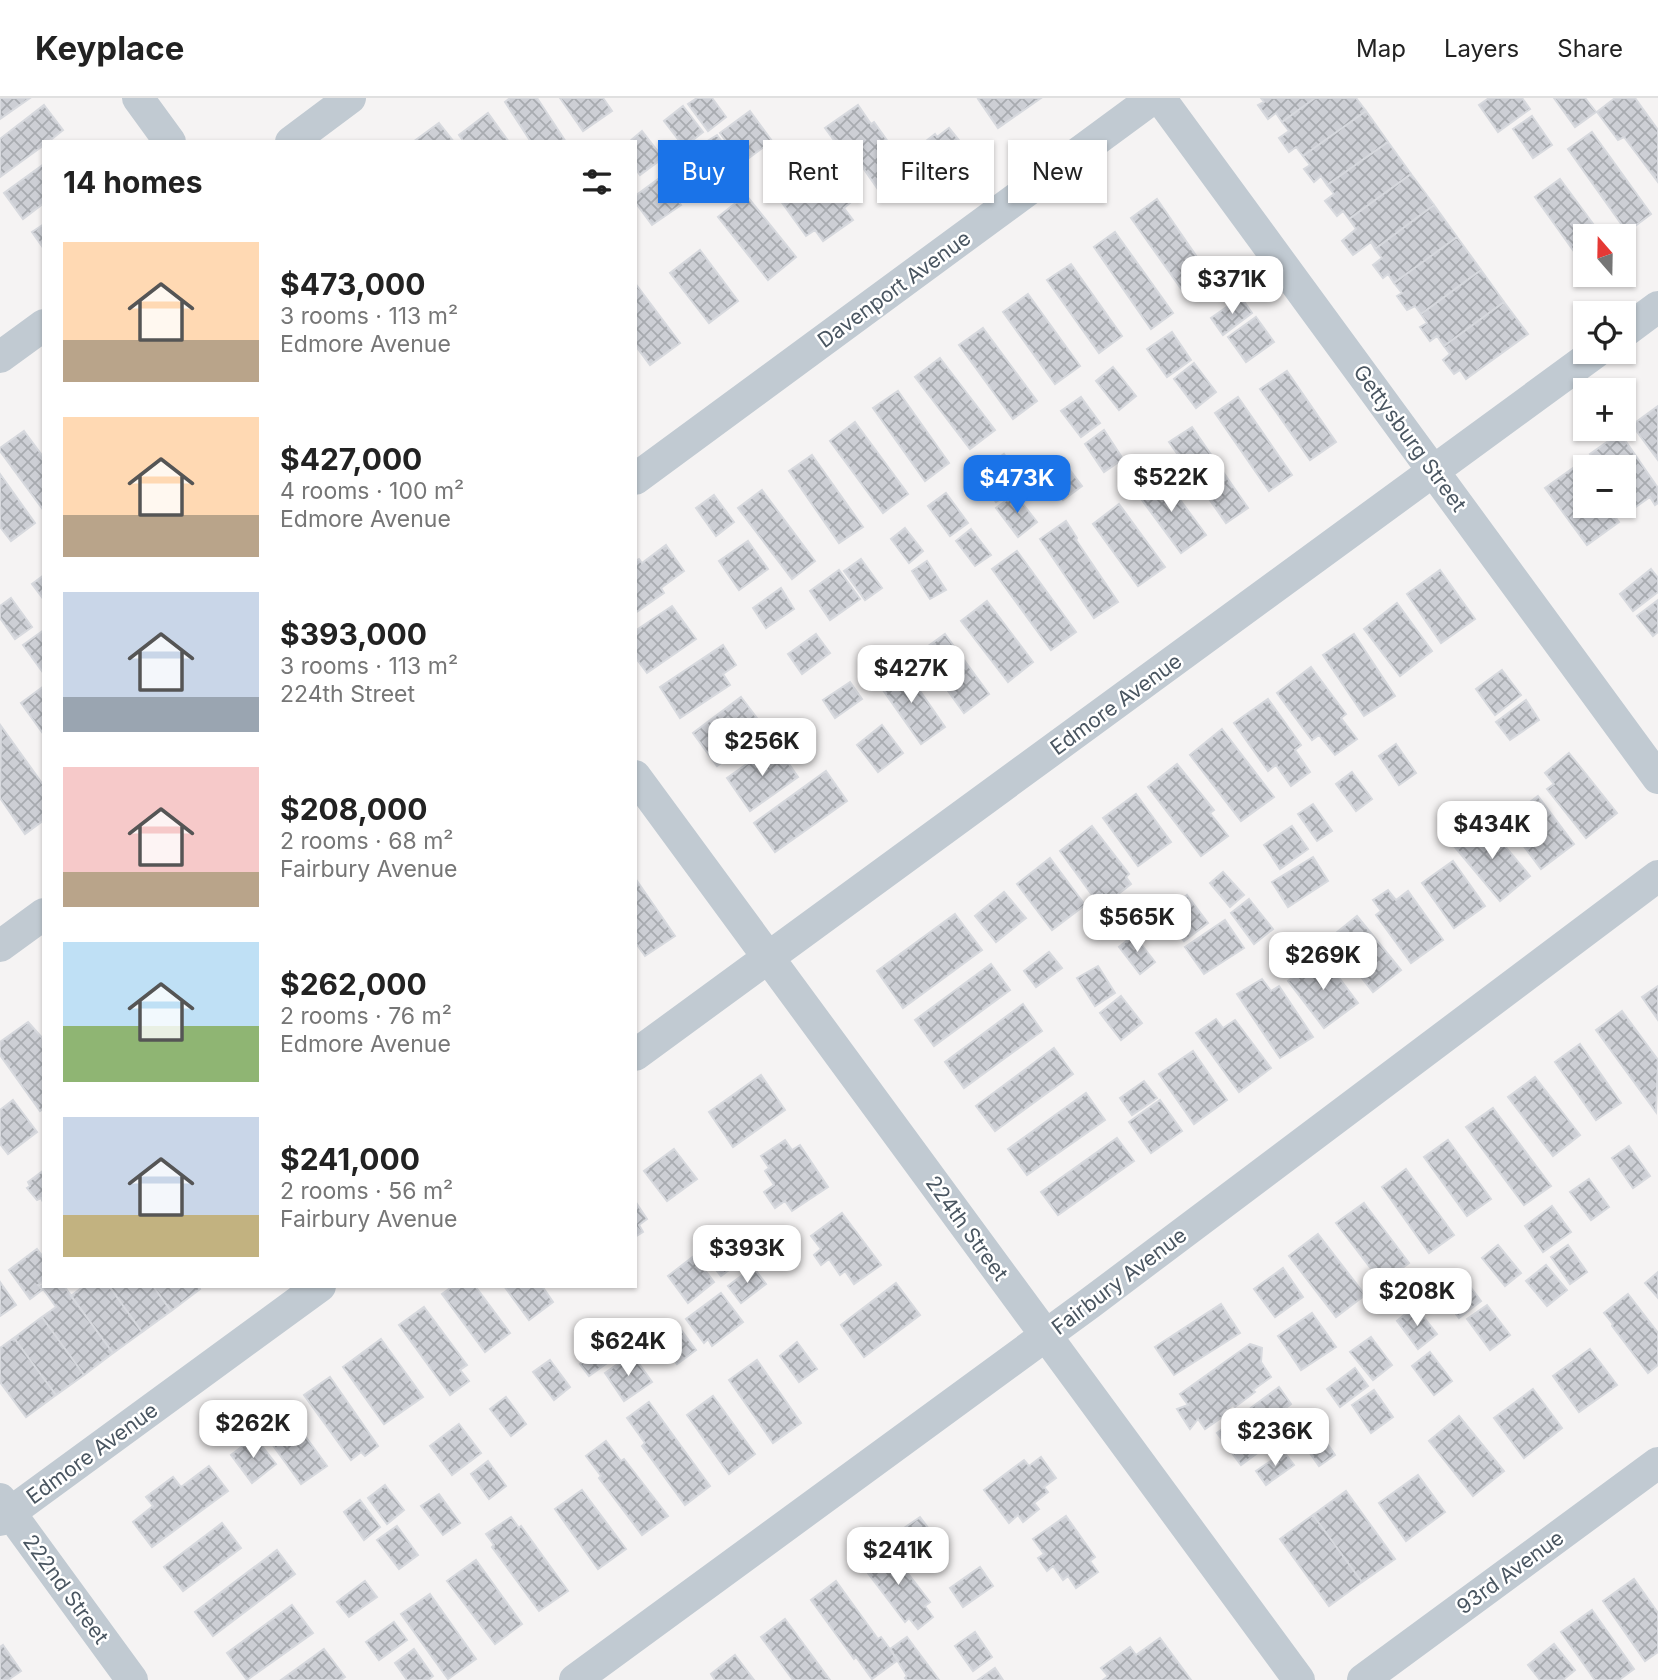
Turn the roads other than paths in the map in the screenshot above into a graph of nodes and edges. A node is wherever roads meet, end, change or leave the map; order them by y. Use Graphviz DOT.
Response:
graph roads {
  1 [pos="138,98"];
  2 [pos="350,98"];
  3 [pos="1153,98"];
  4 [pos="1160,98"];
  5 [pos="169,140"];
  6 [pos="294,140"];
  7 [pos="1658,307"];
  8 [pos="1636,323"];
  9 [pos="42,326"];
  10 [pos="0,357"];
  11 [pos="1580,364"];
  12 [pos="1434,471"];
  13 [pos="637,478"];
  14 [pos="1658,778"];
  15 [pos="637,779"];
  16 [pos="1658,876"];
  17 [pos="42,915"];
  18 [pos="0,946"];
  19 [pos="769,958"];
  20 [pos="637,1054"];
  21 [pos="317,1288"];
  22 [pos="1046,1335"];
  23 [pos="1658,1463"];
  24 [pos="3,1510"];
  25 [pos="132,1680"];
  26 [pos="575,1680"];
  27 [pos="1298,1680"];
  28 [pos="1363,1680"];
  1 -- 5 [label="street"];
  2 -- 6 [label="street"];
  3 -- 13 [label="street, Davenport Avenue"];
  4 -- 12 [label="street, Gettysburg Street"];
  7 -- 8 [label="street"];
  9 -- 10 [label="street"];
  11 -- 12 [label="street, Edmore Avenue"];
  12 -- 14 [label="street, Gettysburg Street"];
  12 -- 19 [label="street, Edmore Avenue"];
  15 -- 19 [label="street, 224th Street"];
  16 -- 22 [label="street, Fairbury Avenue"];
  17 -- 18 [label="street"];
  19 -- 20 [label="street, Edmore Avenue"];
  19 -- 22 [label="street, 224th Street"];
  21 -- 24 [label="street, Edmore Avenue"];
  22 -- 26 [label="street, Fairbury Avenue"];
  22 -- 27 [label="street, 224th Street"];
  23 -- 28 [label="street, 93rd Avenue"];
  24 -- 25 [label="street, 222nd Street"];
}
